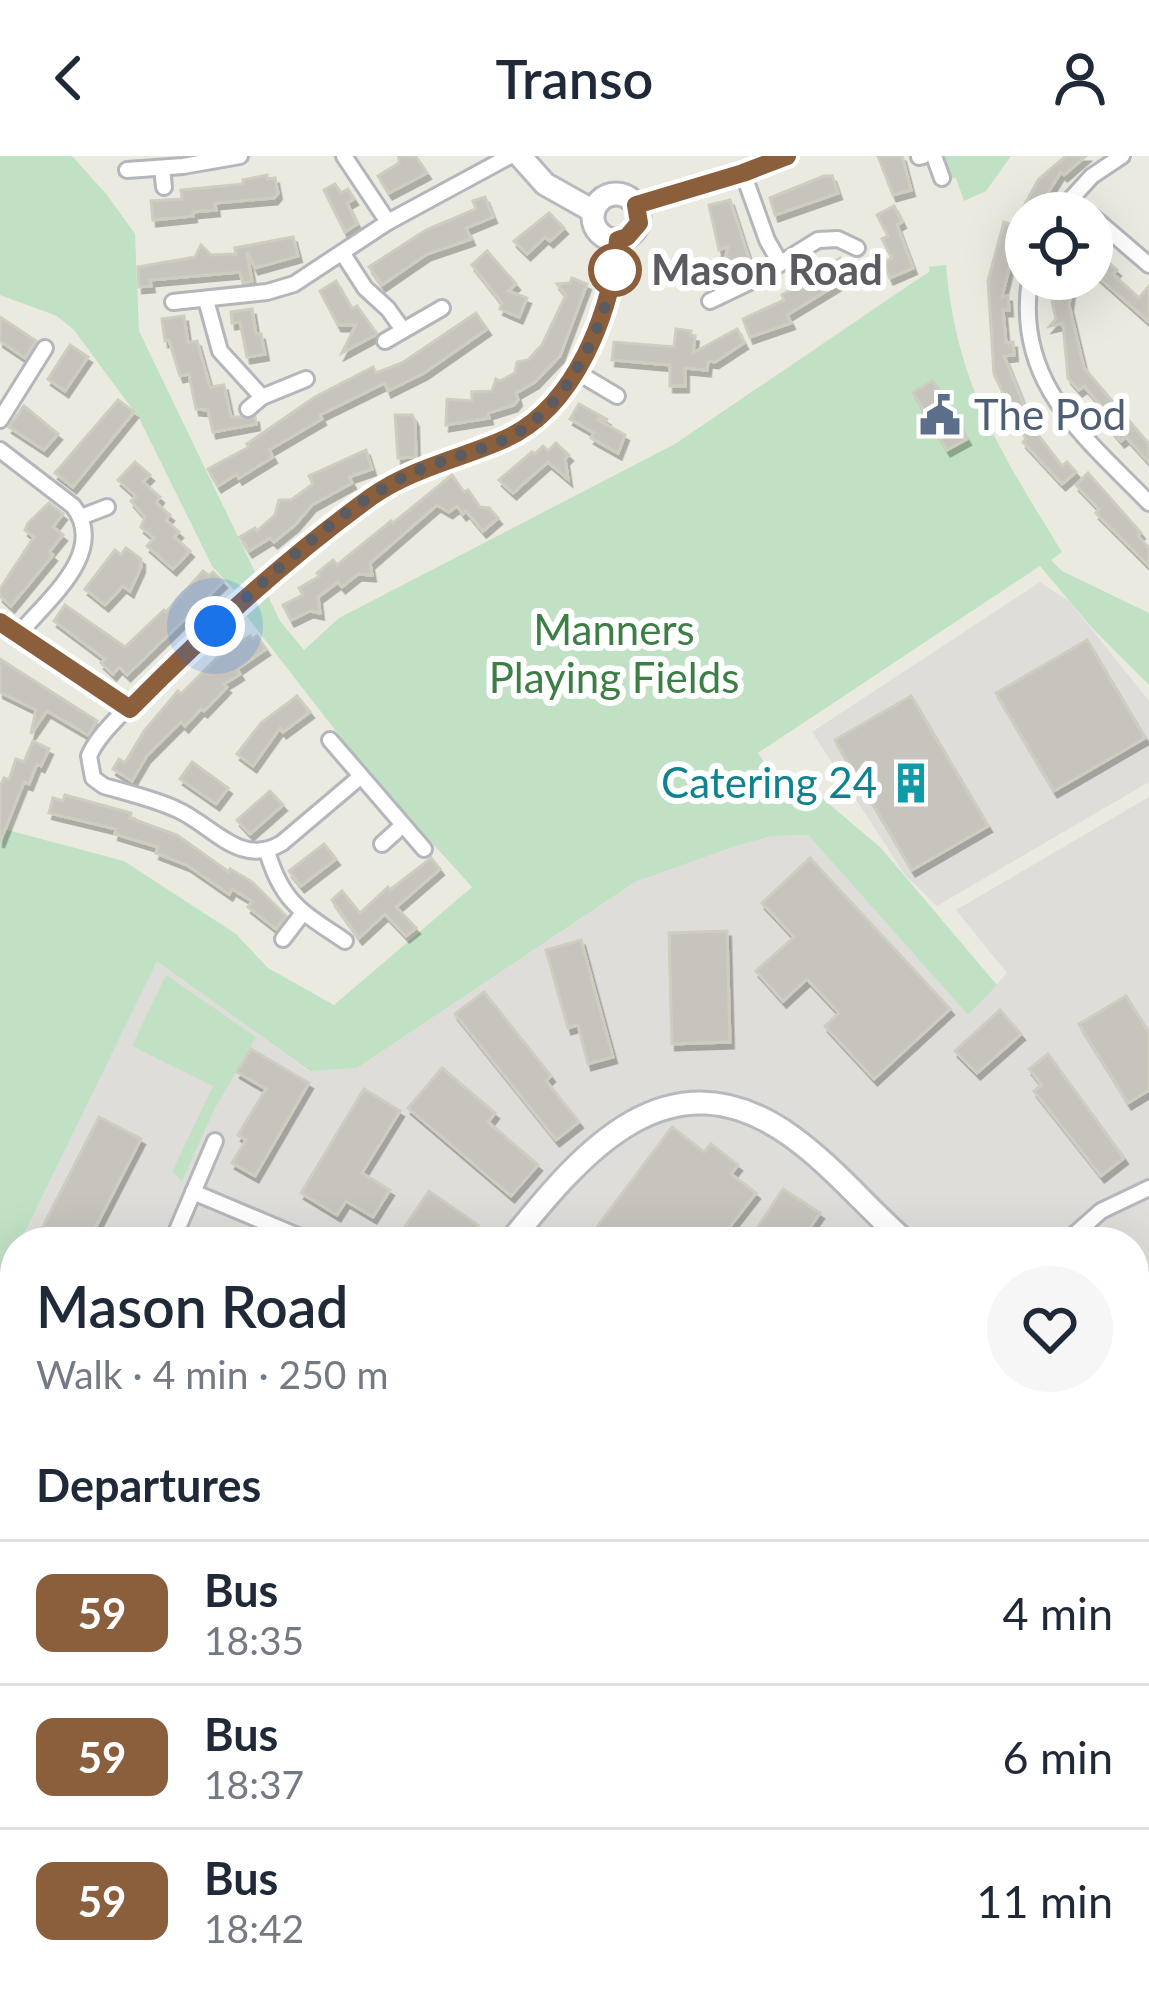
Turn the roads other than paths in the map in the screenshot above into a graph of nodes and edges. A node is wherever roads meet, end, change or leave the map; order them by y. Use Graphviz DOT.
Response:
graph roads {
  1 [pos="240,156"];
  2 [pos="344,156"];
  3 [pos="515,156"];
  4 [pos="787,156"];
  5 [pos="934,156"];
  6 [pos="1122,156"];
  7 [pos="162,168"];
  8 [pos="127,170"];
  9 [pos="743,173"];
  10 [pos="943,178"];
  11 [pos="164,188"];
  12 [pos="1077,192"];
  13 [pos="636,205"];
  14 [pos="593,211"];
  15 [pos="388,222"];
  16 [pos="1113,234"];
  17 [pos="618,240"];
  18 [pos="857,248"];
  19 [pos="343,254"];
  20 [pos="780,263"];
  21 [pos="1149,265"];
  22 [pos="206,299"];
  23 [pos="1030,300"];
  24 [pos="710,301"];
  25 [pos="172,302"];
  26 [pos="442,308"];
  27 [pos="403,330"];
  28 [pos="385,341"];
  29 [pos="45,349"];
  30 [pos="6,371"];
  31 [pos="574,371"];
  32 [pos="306,379"];
  33 [pos="23,382"];
  34 [pos="618,394"];
  35 [pos="262,397"];
  36 [pos="248,409"];
  37 [pos="0,420"];
  38 [pos="0,450"];
  39 [pos="1149,502"];
  40 [pos="106,507"];
  41 [pos="82,517"];
  42 [pos="0,622"];
  43 [pos="18,635"];
  44 [pos="130,709"];
  45 [pos="330,740"];
  46 [pos="360,777"];
  47 [pos="403,825"];
  48 [pos="382,844"];
  49 [pos="424,849"];
  50 [pos="268,851"];
  51 [pos="302,914"];
  52 [pos="283,939"];
  53 [pos="344,941"];
  54 [pos="215,1141"];
  55 [pos="1149,1188"];
  56 [pos="193,1192"];
  57 [pos="178,1227"];
  58 [pos="277,1227"];
  59 [pos="523,1227"];
  60 [pos="890,1227"];
  61 [pos="1083,1227"];
  1 -- 7 [label="street"];
  2 -- 15 [label="street"];
  3 -- 14 [label="street"];
  3 -- 15 [label="street"];
  4 -- 9 [label="street"];
  5 -- 10 [label="street"];
  6 -- 12 [label="street"];
  7 -- 8 [label="street"];
  7 -- 11 [label="street"];
  9 -- 13 [label="street"];
  9 -- 20 [label="street"];
  13 -- 14 [label="street"];
  13 -- 17 [label="street"];
  14 -- 17 [label="street"];
  15 -- 19 [label="street"];
  16 -- 21 [label="street"];
  17 -- 31 [label="street"];
  18 -- 20 [label="street"];
  19 -- 22 [label="street"];
  19 -- 27 [label="street"];
  20 -- 24 [label="street"];
  22 -- 25 [label="street"];
  22 -- 35 [label="street"];
  23 -- 39 [label="street"];
  26 -- 27 [label="street"];
  27 -- 28 [label="street"];
  29 -- 33 [label="street"];
  30 -- 33 [label="street"];
  31 -- 34 [label="street"];
  31 -- 44 [label="street"];
  32 -- 35 [label="street"];
  33 -- 37 [label="street"];
  35 -- 36 [label="street"];
  38 -- 41 [label="street"];
  40 -- 41 [label="street"];
  41 -- 43 [label="street"];
  42 -- 43 [label="street"];
  43 -- 44 [label="street"];
  44 -- 50 [label="street"];
  45 -- 46 [label="street"];
  46 -- 47 [label="street"];
  46 -- 50 [label="street"];
  47 -- 48 [label="street"];
  47 -- 49 [label="street"];
  50 -- 51 [label="street"];
  51 -- 52 [label="street"];
  51 -- 53 [label="street"];
  54 -- 56 [label="street"];
  55 -- 61 [label="street"];
  56 -- 57 [label="street"];
  56 -- 58 [label="street"];
  59 -- 60 [label="street"];
}
